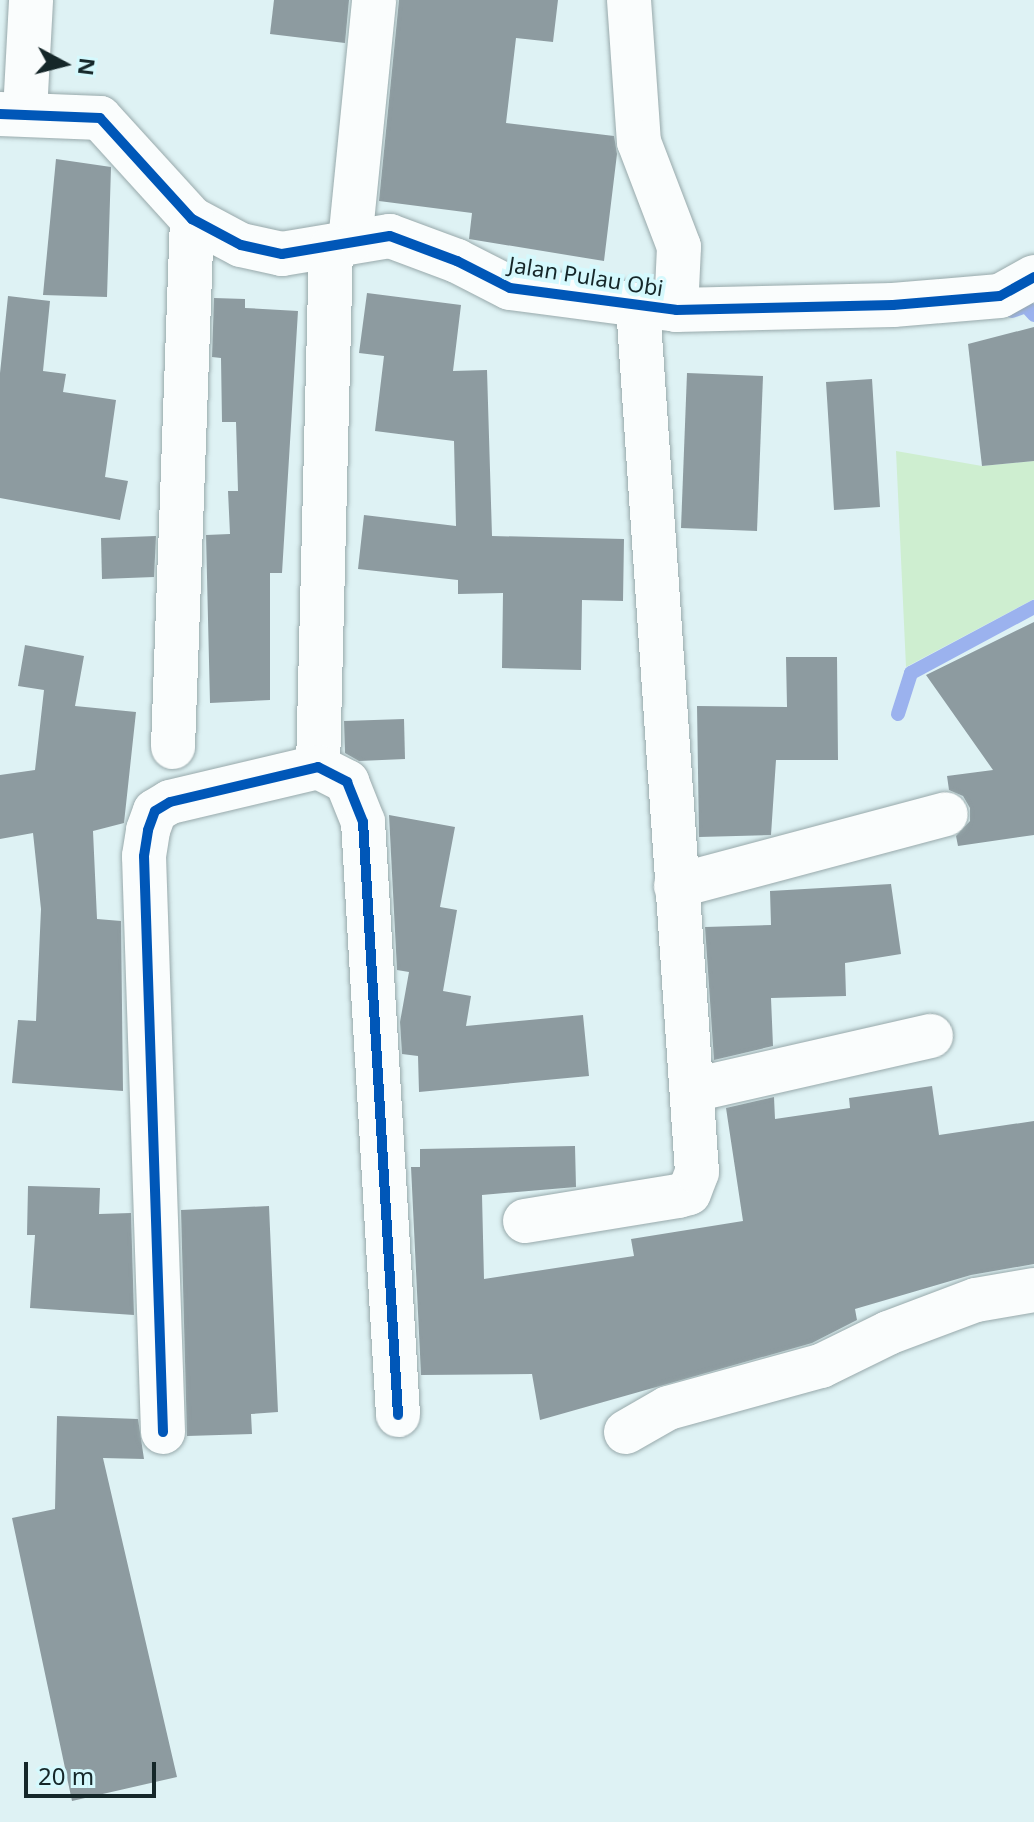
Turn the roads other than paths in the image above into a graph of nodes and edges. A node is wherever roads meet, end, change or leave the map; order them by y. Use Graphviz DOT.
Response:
graph roads {
  1 [pos="31,0"];
  2 [pos="374,0"];
  3 [pos="629,0"];
  4 [pos="12,113"];
  5 [pos="192,219"];
  6 [pos="341,245"];
  7 [pos="1032,284"];
  8 [pos="657,309"];
  9 [pos="173,747"];
  10 [pos="318,767"];
  11 [pos="946,814"];
  12 [pos="676,886"];
  13 [pos="931,1036"];
  14 [pos="693,1090"];
  15 [pos="525,1221"];
  16 [pos="1034,1290"];
  17 [pos="398,1415"];
  18 [pos="163,1432"];
  19 [pos="626,1432"];
  1 -- 4 [label="street"];
  2 -- 6 [label="street"];
  3 -- 8 [label="street"];
  4 -- 5 [label="street, Jalan Pulau Obi"];
  5 -- 6 [label="street, Jalan Pulau Obi"];
  5 -- 9 [label="street"];
  6 -- 8 [label="street, Jalan Pulau Obi"];
  6 -- 10 [label="street"];
  7 -- 8 [label="street, Jalan Pulau Obi"];
  8 -- 12 [label="street"];
  10 -- 17 [label="street"];
  10 -- 18 [label="street"];
  11 -- 12 [label="street"];
  12 -- 14 [label="street"];
  13 -- 14 [label="street"];
  14 -- 15 [label="street"];
  16 -- 19 [label="street"];
}
